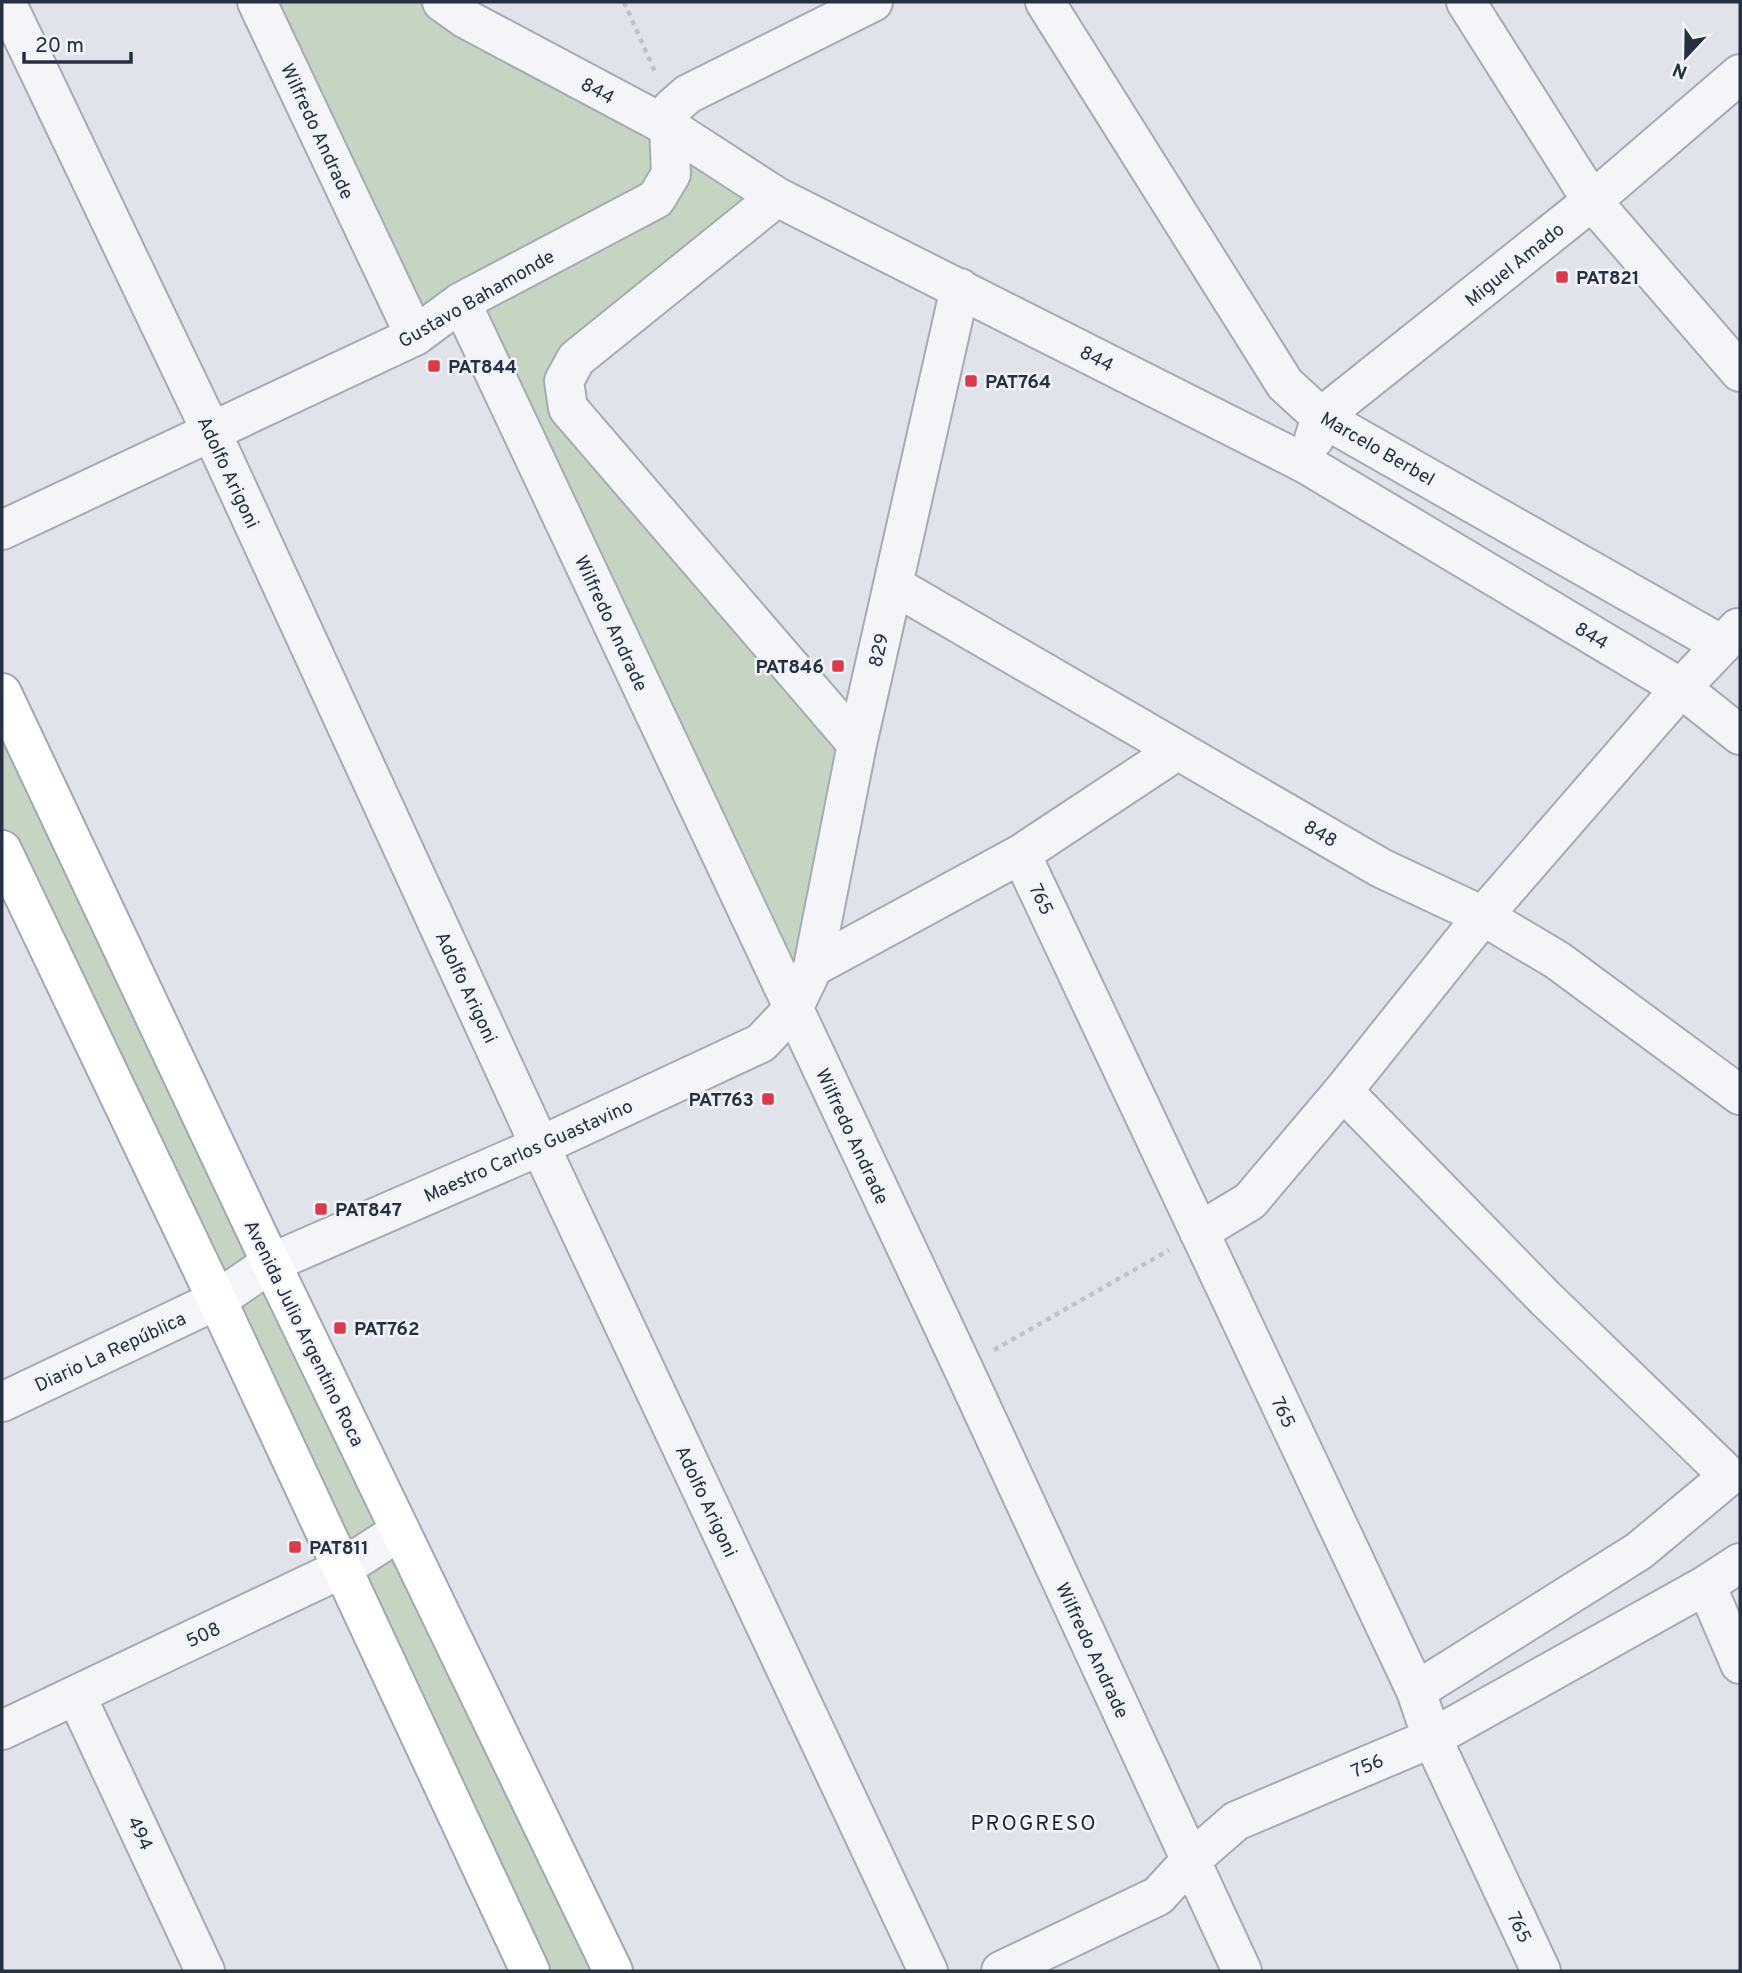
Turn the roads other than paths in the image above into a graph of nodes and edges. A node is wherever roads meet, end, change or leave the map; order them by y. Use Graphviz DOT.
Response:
graph roads {
  1 [pos="6,2"];
  2 [pos="257,2"];
  3 [pos="442,2"];
  4 [pos="873,2"];
  5 [pos="1045,2"];
  6 [pos="1466,2"];
  7 [pos="1740,74"];
  8 [pos="670,118"];
  9 [pos="777,197"];
  10 [pos="1592,201"];
  11 [pos="960,288"];
  12 [pos="461,302"];
  13 [pos="415,336"];
  14 [pos="1740,372"];
  15 [pos="1321,417"];
  16 [pos="210,429"];
  17 [pos="1306,464"];
  18 [pos="2,530"];
  19 [pos="892,585"];
  20 [pos="1731,636"];
  21 [pos="1681,688"];
  22 [pos="2,693"];
  23 [pos="1740,735"];
  24 [pos="857,744"];
  25 [pos="1178,750"];
  26 [pos="2,850"];
  27 [pos="1021,854"];
  28 [pos="1483,916"];
  29 [pos="813,967"];
  30 [pos="793,1009"];
  31 [pos="1343,1091"];
  32 [pos="1740,1095"];
  33 [pos="540,1146"];
  34 [pos="1199,1232"];
  35 [pos="271,1263"];
  36 [pos="217,1300"];
  37 [pos="2,1402"];
  38 [pos="400,1531"];
  39 [pos="1740,1563"];
  40 [pos="341,1569"];
  41 [pos="1706,1586"];
  42 [pos="1740,1664"];
  43 [pos="1416,1691"];
  44 [pos="76,1695"];
  45 [pos="2,1730"];
  46 [pos="1432,1738"];
  47 [pos="1190,1861"];
  48 [pos="205,1971"];
  49 [pos="530,1971"];
  50 [pos="613,1971"];
  51 [pos="928,1971"];
  52 [pos="1001,1971"];
  53 [pos="1242,1971"];
  54 [pos="1541,1971"];
  1 -- 16 [label="street, Adolfo Arigoni"];
  2 -- 13 [label="street, Wilfredo Andrade"];
  3 -- 8 [label="street, 844"];
  4 -- 8 [label="street"];
  5 -- 15 [label="street, Marcelo Berbel"];
  6 -- 10 [label="street"];
  7 -- 10 [label="street, Miguel Amado"];
  8 -- 9 [label="street, 844"];
  8 -- 12 [label="street, Gustavo Bahamonde"];
  9 -- 11 [label="street, 844"];
  9 -- 24 [label="street"];
  10 -- 14 [label="street"];
  10 -- 15 [label="street, Miguel Amado"];
  11 -- 17 [label="street, 844"];
  11 -- 19 [label="street, 829"];
  12 -- 13 [label="street, Gustavo Bahamonde"];
  12 -- 30 [label="street, Wilfredo Andrade"];
  13 -- 16 [label="street, Gustavo Bahamonde"];
  15 -- 17 [label="street"];
  15 -- 20 [label="street, Marcelo Berbel"];
  16 -- 18 [label="street, Gustavo Bahamonde"];
  16 -- 33 [label="street, Adolfo Arigoni"];
  17 -- 21 [label="street, 844"];
  19 -- 24 [label="street, 829"];
  19 -- 25 [label="street, 848"];
  20 -- 21 [label="street"];
  21 -- 23 [label="street, 844"];
  21 -- 28 [label="street"];
  22 -- 35 [label="main road, Avenida Julio Argentino Roca"];
  24 -- 29 [label="street, 829"];
  25 -- 27 [label="street"];
  25 -- 28 [label="street, 848"];
  26 -- 36 [label="main road"];
  27 -- 29 [label="street"];
  27 -- 34 [label="street, 765"];
  28 -- 31 [label="street"];
  28 -- 32 [label="street, 848"];
  29 -- 30 [label="street, 829"];
  30 -- 33 [label="street, Maestro Carlos Guastavino"];
  30 -- 47 [label="street, Wilfredo Andrade"];
  31 -- 34 [label="street"];
  31 -- 43 [label="street"];
  33 -- 35 [label="street, Maestro Carlos Guastavino"];
  33 -- 51 [label="street, Adolfo Arigoni"];
  34 -- 43 [label="street, 765"];
  35 -- 36 [label="street, Maestro Carlos Guastavino"];
  35 -- 38 [label="main road, Avenida Julio Argentino Roca"];
  36 -- 37 [label="street, Diario La República"];
  36 -- 40 [label="main road"];
  38 -- 40 [label="street, 508"];
  38 -- 50 [label="main road, Avenida Julio Argentino Roca"];
  39 -- 41 [label="street, 756"];
  40 -- 44 [label="street, 508"];
  40 -- 49 [label="main road"];
  41 -- 42 [label="street"];
  41 -- 46 [label="street, 756"];
  43 -- 46 [label="street, 765"];
  44 -- 45 [label="street, 508"];
  44 -- 48 [label="street, 494"];
  46 -- 47 [label="street, 756"];
  46 -- 54 [label="street, 765"];
  47 -- 52 [label="street, 756"];
  47 -- 53 [label="street, Wilfredo Andrade"];
}
